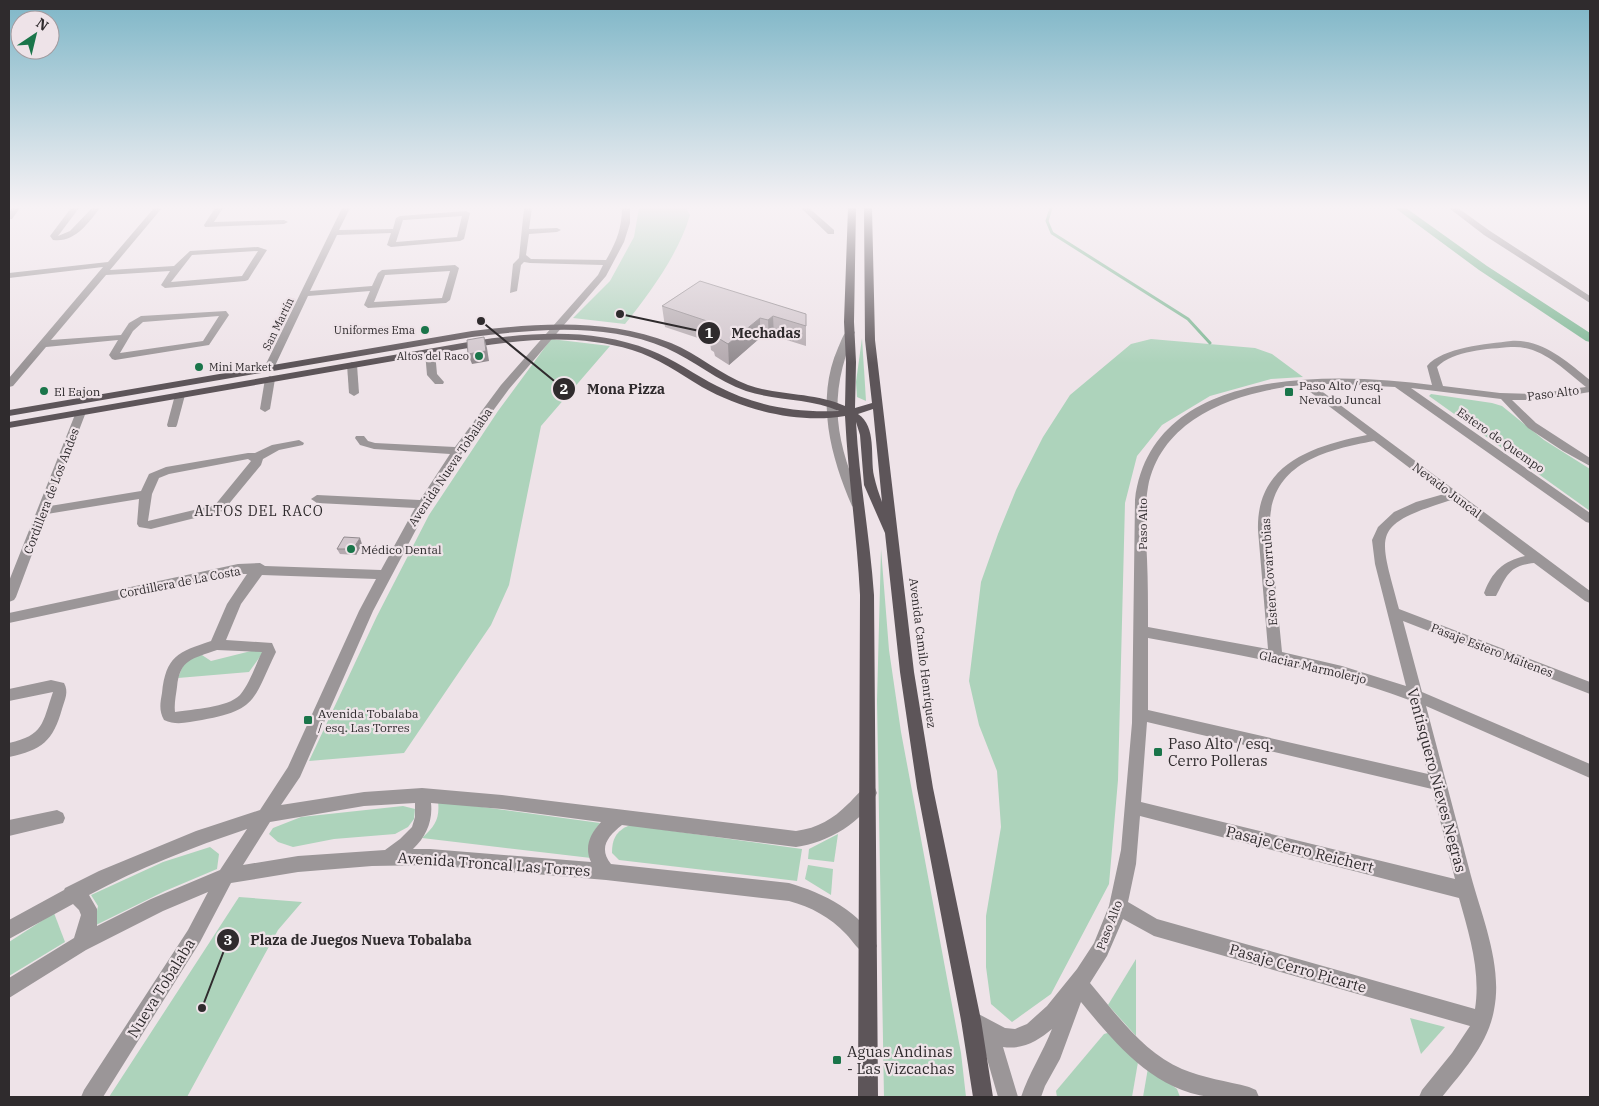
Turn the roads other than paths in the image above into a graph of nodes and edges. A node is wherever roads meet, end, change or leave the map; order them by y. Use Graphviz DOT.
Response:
graph roads {
  1 [pos="114,260"];
  2 [pos="183,260"];
  3 [pos="257,260"];
  4 [pos="321,260"];
  5 [pos="521,260"];
  6 [pos="527,260"];
  7 [pos="612,260"];
  8 [pos="851,260"];
  9 [pos="868,260"];
  10 [pos="1528,260"];
  11 [pos="610,263"];
  12 [pos="110,264"];
  13 [pos="176,268"];
  14 [pos="102,274"];
  15 [pos="9,275"];
  16 [pos="376,288"];
  17 [pos="513,291"];
  18 [pos="305,294"];
  19 [pos="1590,300"];
  20 [pos="552,332"];
  21 [pos="850,332"];
  22 [pos="125,338"];
  23 [pos="42,344"];
  24 [pos="430,352"];
  25 [pos="352,365"];
  26 [pos="23,367"];
  27 [pos="269,368"];
  28 [pos="9,369"];
  29 [pos="270,379"];
  30 [pos="439,382"];
  31 [pos="1304,383"];
  32 [pos="9,384"];
  33 [pos="1397,384"];
  34 [pos="1590,385"];
  35 [pos="1439,389"];
  36 [pos="1590,389"];
  37 [pos="354,393"];
  38 [pos="180,395"];
  39 [pos="777,396"];
  40 [pos="1504,396"];
  41 [pos="878,404"];
  42 [pos="767,408"];
  43 [pos="265,409"];
  44 [pos="832,410"];
  45 [pos="82,412"];
  46 [pos="9,413"];
  47 [pos="851,413"];
  48 [pos="9,425"];
  49 [pos="172,425"];
  50 [pos="1376,437"];
  51 [pos="360,438"];
  52 [pos="298,443"];
  53 [pos="458,452"];
  54 [pos="257,457"];
  55 [pos="1590,463"];
  56 [pos="146,494"];
  57 [pos="1454,495"];
  58 [pos="317,499"];
  59 [pos="423,504"];
  60 [pos="858,506"];
  61 [pos="43,511"];
  62 [pos="1590,519"];
  63 [pos="892,534"];
  64 [pos="1537,558"];
  65 [pos="260,568"];
  66 [pos="384,575"];
  67 [pos="1491,593"];
  68 [pos="9,598"];
  69 [pos="1590,598"];
  70 [pos="1393,612"];
  71 [pos="9,618"];
  72 [pos="1141,632"];
  73 [pos="216,645"];
  74 [pos="1276,658"];
  75 [pos="1590,688"];
  76 [pos="9,695"];
  77 [pos="1414,695"];
  78 [pos="1140,714"];
  79 [pos="9,750"];
  80 [pos="1590,771"];
  81 [pos="1438,782"];
  82 [pos="869,793"];
  83 [pos="422,795"];
  84 [pos="1133,807"];
  85 [pos="265,816"];
  86 [pos="619,817"];
  87 [pos="57,818"];
  88 [pos="9,828"];
  89 [pos="388,857"];
  90 [pos="606,872"];
  91 [pos="226,876"];
  92 [pos="1466,891"];
  93 [pos="71,894"];
  94 [pos="1118,906"];
  95 [pos="9,930"];
  96 [pos="80,944"];
  97 [pos="868,947"];
  98 [pos="1078,984"];
  99 [pos="9,990"];
  100 [pos="971,1020"];
  101 [pos="1482,1020"];
  102 [pos="990,1034"];
  103 [pos="91,1097"];
  104 [pos="868,1097"];
  105 [pos="982,1097"];
  106 [pos="1008,1097"];
  107 [pos="1031,1097"];
  108 [pos="1249,1097"];
  109 [pos="1429,1097"];
  1 -- 12 [label="street"];
  2 -- 13 [label="street"];
  3 -- 13 [label="street"];
  4 -- 18 [label="street, San Martín"];
  5 -- 17 [label="street"];
  6 -- 11 [label="street"];
  7 -- 11 [label="street, Avenida Nueva Tobalaba"];
  8 -- 21 [label="main road"];
  9 -- 41 [label="main road, Avenida Camilo Henríquez"];
  10 -- 19 [label="street"];
  11 -- 20 [label="street, Avenida Nueva Tobalaba"];
  12 -- 14 [label="street"];
  12 -- 15 [label="street"];
  13 -- 14 [label="street"];
  14 -- 23 [label="street"];
  16 -- 16 [label="street"];
  16 -- 18 [label="street"];
  18 -- 27 [label="street, San Martín"];
  20 -- 24 [label="main road"];
  20 -- 27 [label="main road"];
  20 -- 39 [label="main road"];
  20 -- 42 [label="main road"];
  20 -- 53 [label="street, Avenida Nueva Tobalaba"];
  21 -- 44 [label="street"];
  21 -- 47 [label="main road"];
  22 -- 22 [label="street"];
  22 -- 23 [label="street"];
  23 -- 26 [label="street"];
  24 -- 25 [label="main road"];
  24 -- 30 [label="street"];
  25 -- 29 [label="main road"];
  25 -- 37 [label="street"];
  26 -- 28 [label="street"];
  26 -- 32 [label="street"];
  27 -- 46 [label="main road"];
  29 -- 38 [label="main road"];
  29 -- 43 [label="street"];
  31 -- 33 [label="street, Paso Alto"];
  31 -- 50 [label="street, Nevado Juncal"];
  31 -- 72 [label="street, Paso Alto"];
  33 -- 35 [label="street, Paso Alto"];
  33 -- 62 [label="street, Estero de Quempo"];
  34 -- 35 [label="street"];
  35 -- 40 [label="street, Paso Alto"];
  36 -- 40 [label="street, Paso Alto"];
  38 -- 45 [label="main road"];
  38 -- 49 [label="street"];
  39 -- 42 [label="main road"];
  39 -- 44 [label="main road"];
  40 -- 55 [label="street"];
  41 -- 47 [label="main road"];
  41 -- 63 [label="main road, Avenida Camilo Henríquez"];
  42 -- 44 [label="main road"];
  44 -- 47 [label="main road"];
  44 -- 60 [label="street"];
  45 -- 48 [label="main road"];
  45 -- 61 [label="street, Cordillera de Los Andes"];
  47 -- 60 [label="main road"];
  47 -- 63 [label="main road"];
  50 -- 57 [label="street, Nevado Juncal"];
  50 -- 74 [label="street, Estero Covarrubias"];
  51 -- 53 [label="street"];
  52 -- 54 [label="street"];
  53 -- 59 [label="street, Avenida Nueva Tobalaba"];
  54 -- 56 [label="street"];
  54 -- 56 [label="street"];
  56 -- 61 [label="street"];
  57 -- 64 [label="street, Nevado Juncal"];
  57 -- 70 [label="street, Ventisquero Nieves Negras"];
  58 -- 59 [label="street"];
  59 -- 66 [label="street, Avenida Nueva Tobalaba"];
  60 -- 82 [label="main road"];
  61 -- 68 [label="street, Cordillera de Los Andes"];
  63 -- 100 [label="main road, Avenida Camilo Henríquez"];
  64 -- 67 [label="street"];
  64 -- 69 [label="street, Nevado Juncal"];
  65 -- 66 [label="street, Cordillera de La Costa"];
  65 -- 71 [label="street, Cordillera de La Costa"];
  65 -- 73 [label="street"];
  66 -- 85 [label="street, Avenida Nueva Tobalaba"];
  70 -- 75 [label="street, Pasaje Estero Maitenes"];
  70 -- 77 [label="street, Ventisquero Nieves Negras"];
  72 -- 74 [label="street, Glaciar Marmolerjo"];
  72 -- 78 [label="street, Paso Alto"];
  73 -- 73 [label="street"];
  74 -- 77 [label="street, Glaciar Marmolerjo"];
  76 -- 79 [label="street"];
  77 -- 80 [label="street, Glaciar Marmolerjo"];
  77 -- 81 [label="street, Ventisquero Nieves Negras"];
  78 -- 81 [label="street"];
  78 -- 84 [label="street, Paso Alto"];
  81 -- 92 [label="street, Ventisquero Nieves Negras"];
  82 -- 86 [label="street"];
  82 -- 97 [label="main road"];
  83 -- 85 [label="street"];
  83 -- 86 [label="street"];
  83 -- 89 [label="street"];
  84 -- 92 [label="street, Pasaje Cerro Reichert"];
  84 -- 94 [label="street, Paso Alto"];
  85 -- 91 [label="street, Avenida Nueva Tobalaba"];
  85 -- 93 [label="street"];
  86 -- 90 [label="street"];
  87 -- 88 [label="street"];
  89 -- 90 [label="street, Avenida Troncal Las Torres"];
  89 -- 91 [label="street, Avenida Troncal Las Torres"];
  90 -- 97 [label="street, Avenida Troncal Las Torres"];
  91 -- 96 [label="street, Avenida Troncal Las Torres"];
  91 -- 103 [label="street, Nueva Tobalaba"];
  92 -- 101 [label="street, Ventisquero Nieves Negras"];
  93 -- 95 [label="street"];
  93 -- 96 [label="street"];
  94 -- 98 [label="street, Paso Alto"];
  94 -- 101 [label="street, Pasaje Cerro Picarte"];
  96 -- 99 [label="street, Avenida Troncal Las Torres"];
  97 -- 104 [label="main road"];
  98 -- 102 [label="street, Paso Alto"];
  98 -- 107 [label="street, Paso Alto"];
  98 -- 108 [label="street"];
  100 -- 102 [label="street, Paso Alto"];
  100 -- 105 [label="main road, Avenida Camilo Henríquez"];
  101 -- 109 [label="street, Ventisquero Nieves Negras"];
  102 -- 106 [label="street"];
}
